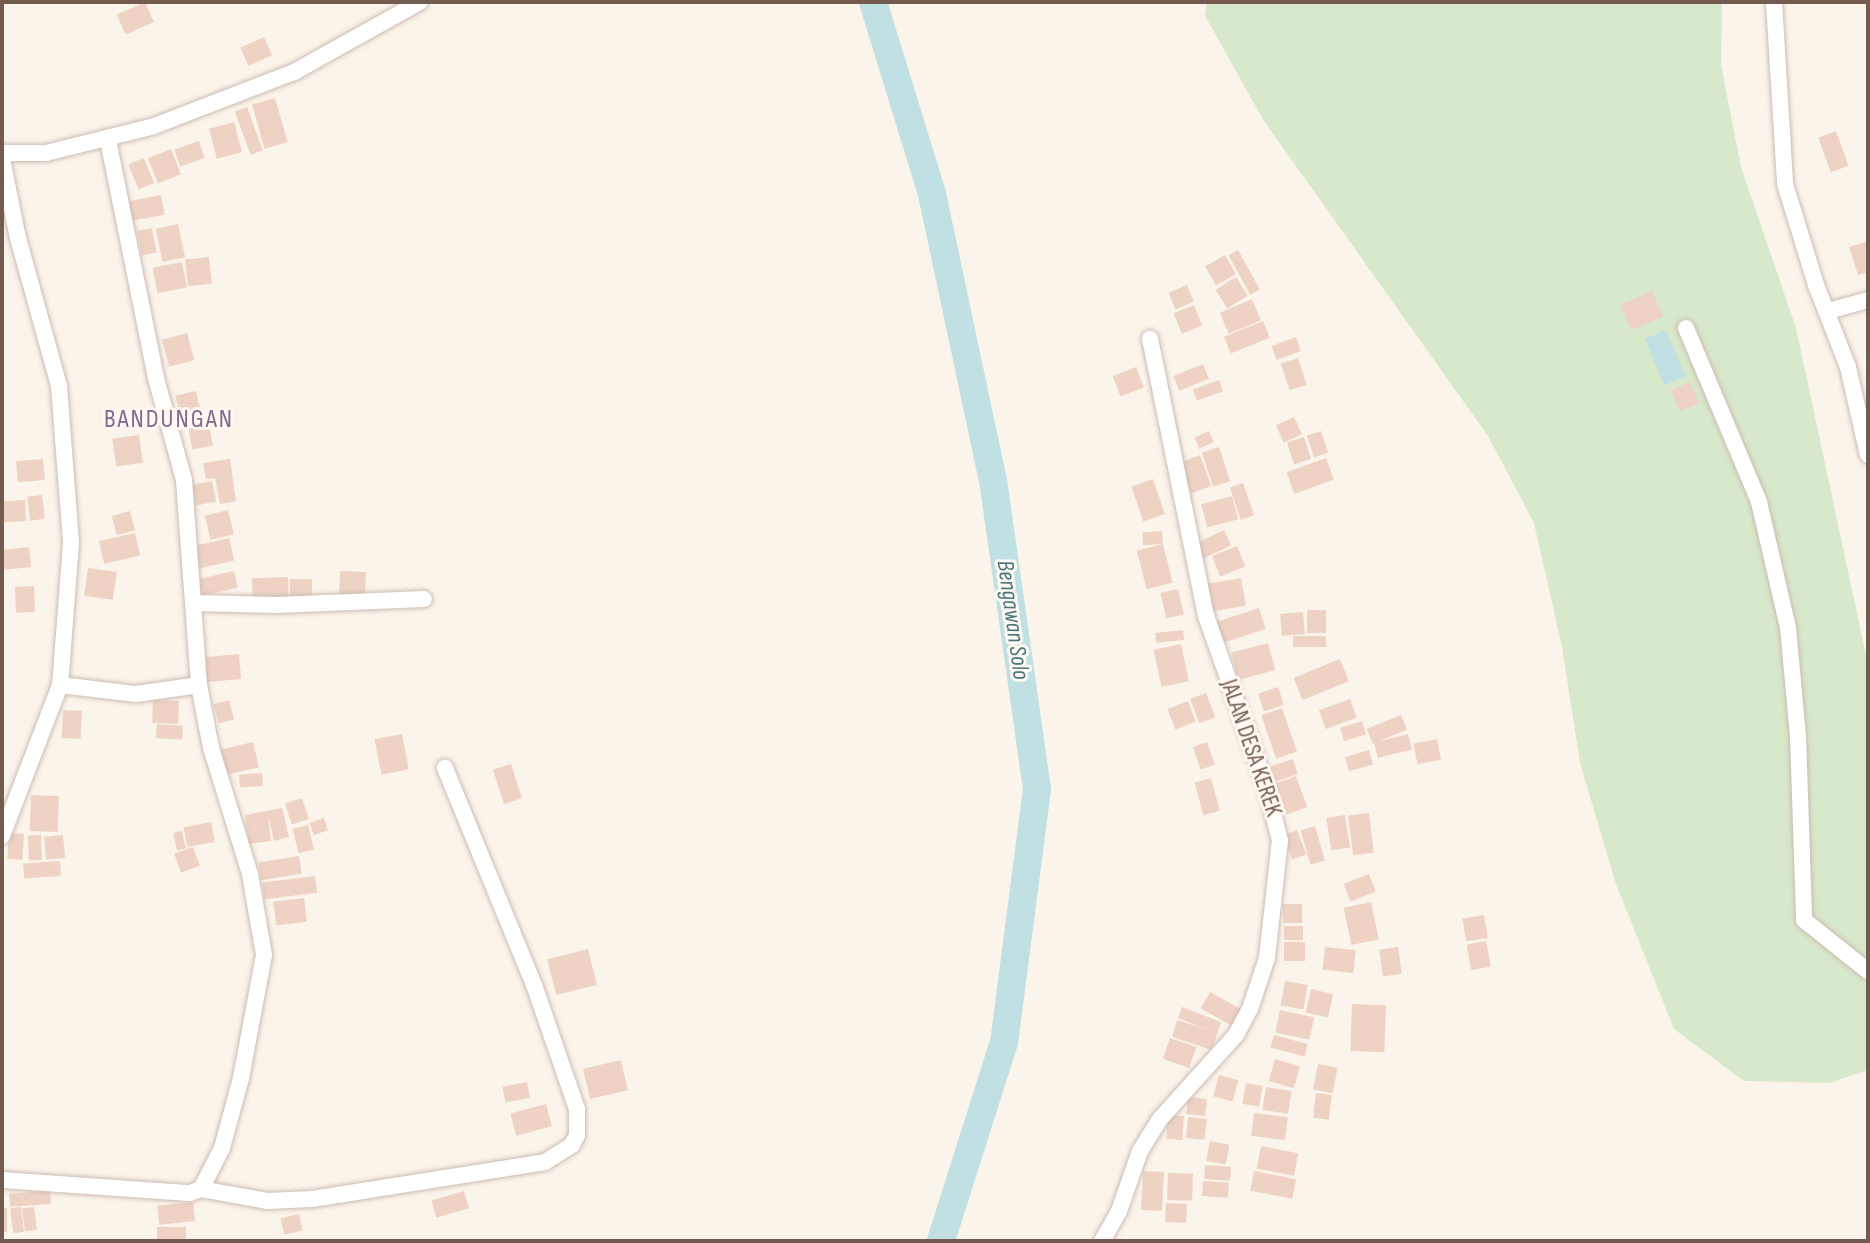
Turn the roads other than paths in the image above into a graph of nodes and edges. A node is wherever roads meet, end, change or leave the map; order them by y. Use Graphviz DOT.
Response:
graph roads {
  1 [pos="420,2"];
  2 [pos="1774,2"];
  3 [pos="108,139"];
  4 [pos="2,153"];
  5 [pos="2,159"];
  6 [pos="1868,300"];
  7 [pos="1828,311"];
  8 [pos="1686,328"];
  9 [pos="1150,339"];
  10 [pos="1868,455"];
  11 [pos="424,599"];
  12 [pos="195,603"];
  13 [pos="60,685"];
  14 [pos="199,685"];
  15 [pos="445,768"];
  16 [pos="2,836"];
  17 [pos="1868,971"];
  18 [pos="2,1180"];
  19 [pos="201,1189"];
  20 [pos="1102,1241"];
  1 -- 3 [label="street"];
  2 -- 7 [label="street"];
  3 -- 4 [label="street"];
  3 -- 12 [label="street"];
  5 -- 13 [label="street"];
  6 -- 7 [label="street"];
  7 -- 10 [label="street"];
  8 -- 17 [label="street"];
  9 -- 20 [label="street, JALAN DESA KEREK"];
  11 -- 12 [label="street"];
  12 -- 14 [label="street"];
  13 -- 14 [label="street"];
  13 -- 16 [label="street"];
  14 -- 19 [label="street"];
  15 -- 19 [label="street"];
  18 -- 19 [label="street"];
}
